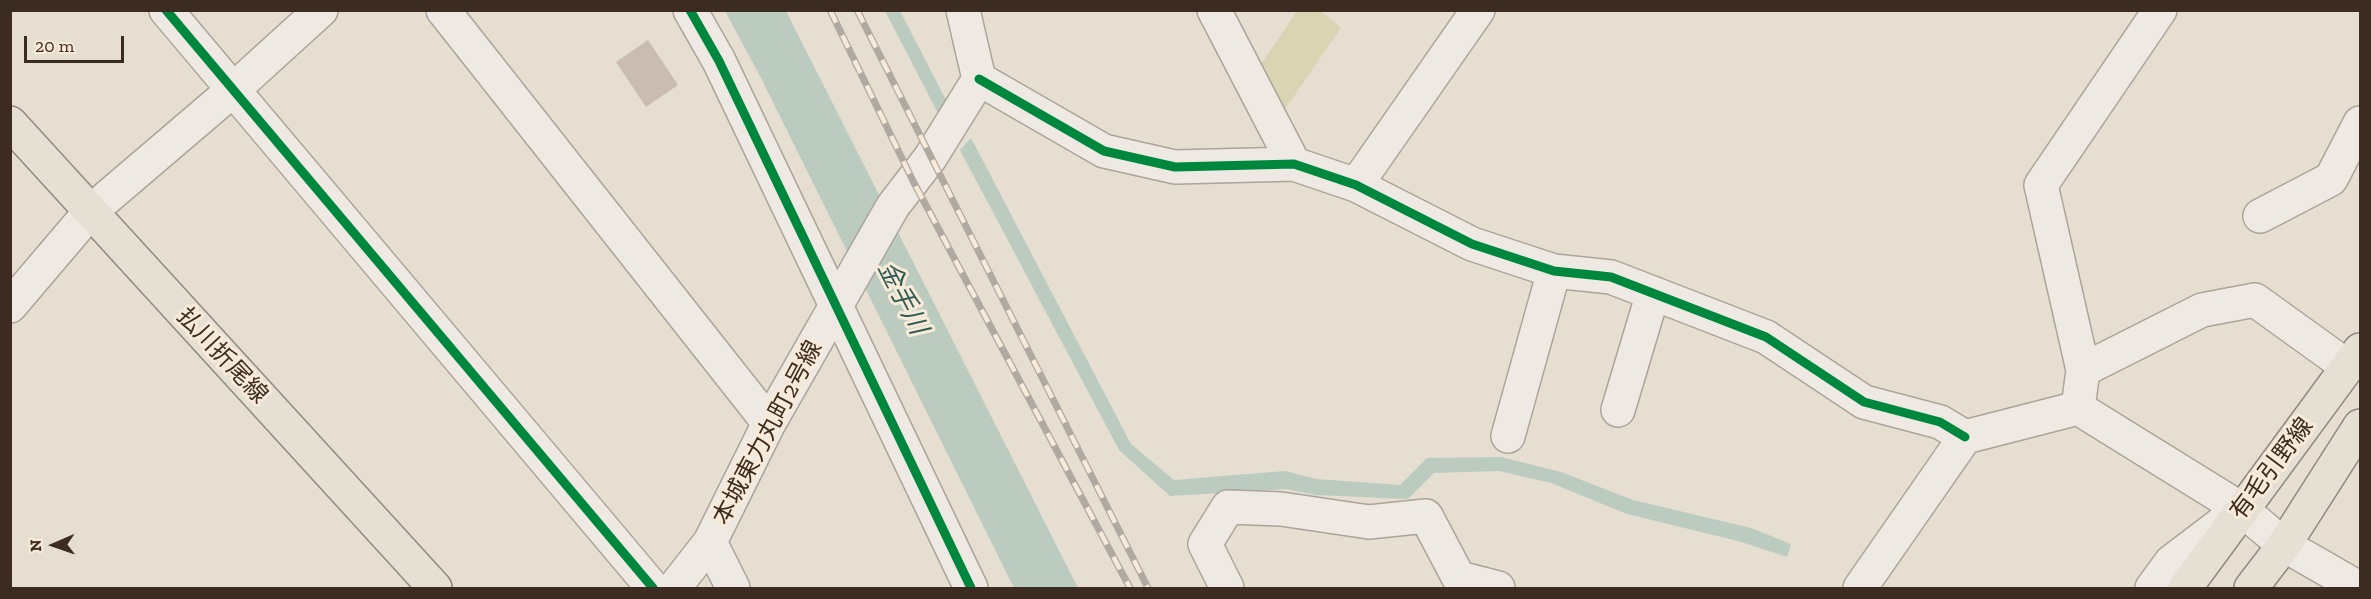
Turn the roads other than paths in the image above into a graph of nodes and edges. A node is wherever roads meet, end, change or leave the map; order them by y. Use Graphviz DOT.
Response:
graph roads {
  1 [pos="166,10"];
  2 [pos="321,10"];
  3 [pos="443,10"];
  4 [pos="690,10"];
  5 [pos="963,10"];
  6 [pos="1214,10"];
  7 [pos="1478,10"];
  8 [pos="2160,10"];
  9 [pos="979,79"];
  10 [pos="233,90"];
  11 [pos="10,123"];
  12 [pos="2361,123"];
  13 [pos="1294,164"];
  14 [pos="1356,185"];
  15 [pos="90,212"];
  16 [pos="2260,216"];
  17 [pos="1554,271"];
  18 [pos="1653,293"];
  19 [pos="10,306"];
  20 [pos="836,307"];
  21 [pos="2354,359"];
  22 [pos="2082,370"];
  23 [pos="2078,408"];
  24 [pos="1618,410"];
  25 [pos="769,423"];
  26 [pos="2361,426"];
  27 [pos="1508,436"];
  28 [pos="1965,437"];
  29 [pos="2241,509"];
  30 [pos="710,542"];
  31 [pos="2284,545"];
  32 [pos="1462,583"];
  33 [pos="435,588"];
  34 [pos="653,588"];
  35 [pos="674,588"];
  36 [pos="733,588"];
  37 [pos="971,588"];
  38 [pos="1227,588"];
  39 [pos="1498,588"];
  40 [pos="1860,588"];
  41 [pos="2152,588"];
  42 [pos="2184,588"];
  43 [pos="2252,588"];
  44 [pos="2359,588"];
  1 -- 10 [label="street"];
  2 -- 10 [label="street"];
  3 -- 25 [label="street"];
  4 -- 20 [label="street"];
  5 -- 9 [label="street"];
  6 -- 13 [label="street"];
  7 -- 14 [label="street"];
  8 -- 22 [label="street"];
  9 -- 13 [label="street"];
  9 -- 20 [label="street, 本城東力丸町2号線"];
  10 -- 15 [label="street"];
  10 -- 34 [label="street"];
  11 -- 15 [label="main road, 払川折尾線"];
  12 -- 16 [label="street"];
  13 -- 14 [label="street"];
  14 -- 17 [label="street"];
  15 -- 19 [label="street"];
  15 -- 33 [label="main road, 払川折尾線"];
  17 -- 18 [label="street"];
  17 -- 27 [label="street"];
  18 -- 24 [label="street"];
  18 -- 28 [label="street"];
  20 -- 25 [label="street, 本城東力丸町2号線"];
  20 -- 37 [label="street"];
  21 -- 22 [label="street"];
  21 -- 29 [label="main road, 有毛引野線"];
  22 -- 23 [label="street"];
  23 -- 28 [label="street"];
  23 -- 29 [label="street"];
  25 -- 30 [label="street, 本城東力丸町2号線"];
  26 -- 31 [label="main road, 有毛引野線"];
  28 -- 40 [label="street"];
  29 -- 31 [label="street"];
  29 -- 41 [label="street"];
  29 -- 42 [label="main road, 有毛引野線"];
  30 -- 35 [label="street, 本城東力丸町2号線"];
  30 -- 36 [label="street"];
  31 -- 43 [label="main road, 有毛引野線"];
  31 -- 44 [label="street"];
  32 -- 38 [label="street"];
  32 -- 39 [label="street"];
}
